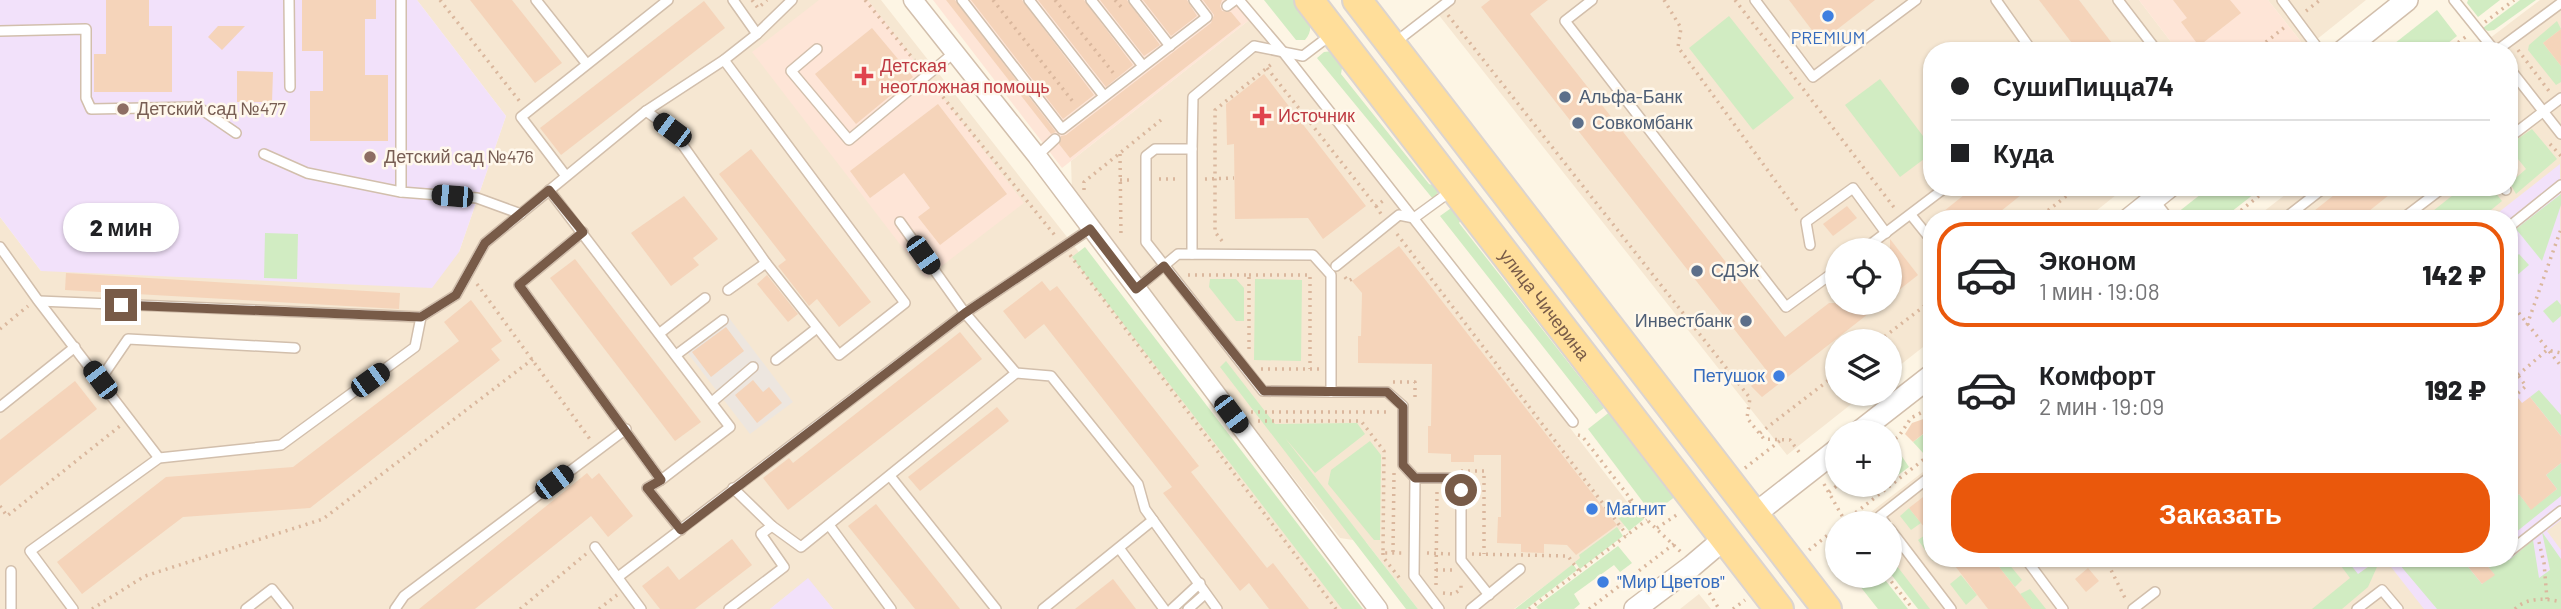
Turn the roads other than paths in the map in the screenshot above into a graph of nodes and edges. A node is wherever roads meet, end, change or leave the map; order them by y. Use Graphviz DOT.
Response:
graph roads {
  1 [pos="289,0"];
  2 [pos="401,0"];
  3 [pos="536,0"];
  4 [pos="668,0"];
  5 [pos="733,0"];
  6 [pos="792,0"];
  7 [pos="913,0"];
  8 [pos="962,0"];
  9 [pos="1029,0"];
  10 [pos="1091,0"];
  11 [pos="1134,0"];
  12 [pos="1194,0"];
  13 [pos="1309,0"];
  14 [pos="1357,0"];
  15 [pos="1450,0"];
  16 [pos="1592,0"];
  17 [pos="1755,0"];
  18 [pos="1916,0"];
  19 [pos="1996,0"];
  20 [pos="2118,0"];
  21 [pos="2282,0"];
  22 [pos="2407,0"];
  23 [pos="2454,0"];
  24 [pos="1234,2"];
  25 [pos="2561,3"];
  26 [pos="0,32"];
  27 [pos="1333,33"];
  28 [pos="757,34"];
  29 [pos="2026,42"];
  30 [pos="2150,42"];
  31 [pos="2313,42"];
  32 [pos="2354,42"];
  33 [pos="2488,42"];
  34 [pos="2510,42"];
  35 [pos="1392,45"];
  36 [pos="1170,46"];
  37 [pos="817,49"];
  38 [pos="955,52"];
  39 [pos="1281,56"];
  40 [pos="724,60"];
  41 [pos="586,64"];
  42 [pos="1143,66"];
  43 [pos="2518,79"];
  44 [pos="290,87"];
  45 [pos="1104,96"];
  46 [pos="2559,100"];
  47 [pos="646,111"];
  48 [pos="2543,111"];
  49 [pos="2518,131"];
  50 [pos="236,132"];
  51 [pos="2561,134"];
  52 [pos="1055,138"];
  53 [pos="1192,149"];
  54 [pos="264,154"];
  55 [pos="1037,156"];
  56 [pos="566,176"];
  57 [pos="2561,185"];
  58 [pos="549,190"];
  59 [pos="1454,190"];
  60 [pos="401,192"];
  61 [pos="1935,196"];
  62 [pos="2158,196"];
  63 [pos="2313,196"];
  64 [pos="2432,196"];
  65 [pos="2141,210"];
  66 [pos="2296,210"];
  67 [pos="2414,210"];
  68 [pos="521,214"];
  69 [pos="1414,218"];
  70 [pos="1907,218"];
  71 [pos="2518,220"];
  72 [pos="900,222"];
  73 [pos="1090,229"];
  74 [pos="583,232"];
  75 [pos="1886,233"];
  76 [pos="1923,233"];
  77 [pos="1879,238"];
  78 [pos="1810,245"];
  79 [pos="0,247"];
  80 [pos="1192,254"];
  81 [pos="766,263"];
  82 [pos="1164,266"];
  83 [pos="1336,266"];
  84 [pos="1825,278"];
  85 [pos="728,289"];
  86 [pos="1136,289"];
  87 [pos="705,298"];
  88 [pos="38,300"];
  89 [pos="965,313"];
  90 [pos="421,317"];
  91 [pos="723,320"];
  92 [pos="817,328"];
  93 [pos="660,334"];
  94 [pos="75,347"];
  95 [pos="295,348"];
  96 [pos="676,355"];
  97 [pos="776,360"];
  98 [pos="753,367"];
  99 [pos="1016,373"];
  100 [pos="100,380"];
  101 [pos="1923,382"];
  102 [pos="1331,392"];
  103 [pos="712,402"];
  104 [pos="0,407"];
  105 [pos="1874,420"];
  106 [pos="1573,422"];
  107 [pos="626,429"];
  108 [pos="159,458"];
  109 [pos="1825,459"];
  110 [pos="890,475"];
  111 [pos="1415,478"];
  112 [pos="661,480"];
  113 [pos="1923,482"];
  114 [pos="733,488"];
  115 [pos="1886,511"];
  116 [pos="2561,511"];
  117 [pos="1755,514"];
  118 [pos="1153,520"];
  119 [pos="830,525"];
  120 [pos="772,526"];
  121 [pos="681,530"];
  122 [pos="1725,538"];
  123 [pos="1902,545"];
  124 [pos="2518,545"];
  125 [pos="595,547"];
  126 [pos="1119,548"];
  127 [pos="2032,567"];
  128 [pos="1520,569"];
  129 [pos="12,571"];
  130 [pos="618,578"];
  131 [pos="1200,583"];
  132 [pos="2155,592"];
  133 [pos="1205,594"];
  134 [pos="1489,595"];
  135 [pos="2130,606"];
  136 [pos="11,609"];
  137 [pos="74,609"];
  138 [pos="246,609"];
  139 [pos="288,609"];
  140 [pos="395,609"];
  141 [pos="641,609"];
  142 [pos="729,609"];
  143 [pos="890,609"];
  144 [pos="996,609"];
  145 [pos="1043,609"];
  146 [pos="1164,609"];
  147 [pos="1172,609"];
  148 [pos="1188,609"];
  149 [pos="1217,609"];
  150 [pos="1378,609"];
  151 [pos="1439,609"];
  152 [pos="1471,609"];
  153 [pos="1635,609"];
  154 [pos="1779,609"];
  155 [pos="1827,609"];
  156 [pos="1951,609"];
  157 [pos="2063,609"];
  158 [pos="2357,609"];
  159 [pos="2398,609"];
  1 -- 44 [label="lane"];
  2 -- 60 [label="lane"];
  3 -- 41 [label="lane"];
  4 -- 41 [label="lane"];
  5 -- 28 [label="lane"];
  6 -- 28 [label="lane"];
  7 -- 38 [label="street"];
  8 -- 45 [label="lane"];
  9 -- 45 [label="lane"];
  10 -- 42 [label="lane"];
  11 -- 36 [label="lane"];
  12 -- 36 [label="lane"];
  13 -- 27 [label="main road, улица Чичерина"];
  14 -- 35 [label="main road"];
  15 -- 35 [label="lane"];
  16 -- 84 [label="lane"];
  17 -- 18 [label="lane"];
  19 -- 29 [label="lane"];
  20 -- 30 [label="lane"];
  21 -- 31 [label="lane"];
  22 -- 32 [label="street"];
  23 -- 33 [label="lane"];
  24 -- 39 [label="lane"];
  25 -- 34 [label="lane"];
  26 -- 50 [label="lane"];
  27 -- 39 [label="lane"];
  27 -- 59 [label="main road, улица Чичерина"];
  28 -- 40 [label="lane"];
  35 -- 117 [label="main road"];
  36 -- 42 [label="lane"];
  37 -- 38 [label="lane"];
  38 -- 55 [label="street"];
  39 -- 53 [label="lane"];
  39 -- 69 [label="lane"];
  40 -- 47 [label="lane"];
  40 -- 92 [label="lane"];
  41 -- 56 [label="lane"];
  42 -- 45 [label="lane"];
  43 -- 48 [label="lane"];
  46 -- 48 [label="lane"];
  47 -- 56 [label="lane"];
  47 -- 81 [label="lane"];
  48 -- 49 [label="lane"];
  48 -- 51 [label="lane"];
  52 -- 55 [label="lane"];
  53 -- 80 [label="lane"];
  53 -- 82 [label="lane"];
  54 -- 60 [label="lane"];
  55 -- 73 [label="street"];
  56 -- 58 [label="lane"];
  57 -- 71 [label="lane"];
  58 -- 68 [label="lane"];
  58 -- 74 [label="lane"];
  59 -- 69 [label="lane"];
  59 -- 122 [label="main road, улица Чичерина"];
  60 -- 68 [label="lane"];
  61 -- 70 [label="lane"];
  62 -- 65 [label="street"];
  63 -- 66 [label="lane"];
  64 -- 67 [label="lane"];
  68 -- 90 [label="lane"];
  69 -- 83 [label="lane"];
  69 -- 106 [label="lane"];
  70 -- 75 [label="lane"];
  70 -- 76 [label="lane"];
  72 -- 89 [label="lane"];
  73 -- 86 [label="street"];
  73 -- 89 [label="lane"];
  74 -- 93 [label="lane"];
  74 -- 107 [label="lane"];
  75 -- 77 [label="lane"];
  75 -- 78 [label="lane"];
  79 -- 88 [label="lane"];
  80 -- 82 [label="lane"];
  80 -- 102 [label="lane"];
  81 -- 85 [label="lane"];
  81 -- 92 [label="lane"];
  82 -- 86 [label="lane"];
  82 -- 102 [label="lane"];
  86 -- 150 [label="street"];
  87 -- 93 [label="lane"];
  88 -- 90 [label="lane"];
  88 -- 94 [label="lane"];
  89 -- 99 [label="lane"];
  89 -- 114 [label="lane"];
  90 -- 108 [label="lane"];
  91 -- 96 [label="lane"];
  92 -- 97 [label="lane"];
  93 -- 96 [label="lane"];
  94 -- 100 [label="lane"];
  94 -- 104 [label="lane"];
  95 -- 100 [label="lane"];
  96 -- 103 [label="lane"];
  98 -- 103 [label="lane"];
  99 -- 110 [label="lane"];
  99 -- 118 [label="lane"];
  100 -- 108 [label="lane"];
  101 -- 105 [label="street"];
  102 -- 111 [label="lane"];
  103 -- 112 [label="lane"];
  107 -- 112 [label="lane"];
  107 -- 140 [label="lane"];
  108 -- 137 [label="lane"];
  109 -- 117 [label="street"];
  110 -- 119 [label="lane"];
  110 -- 144 [label="lane"];
  111 -- 134 [label="lane"];
  111 -- 151 [label="lane"];
  112 -- 121 [label="lane"];
  113 -- 115 [label="lane"];
  114 -- 120 [label="lane"];
  114 -- 121 [label="lane"];
  116 -- 124 [label="lane"];
  117 -- 122 [label="main road"];
  117 -- 155 [label="main road"];
  118 -- 126 [label="lane"];
  118 -- 131 [label="lane"];
  119 -- 120 [label="lane"];
  119 -- 143 [label="lane"];
  120 -- 142 [label="lane"];
  121 -- 130 [label="lane"];
  122 -- 153 [label="street"];
  122 -- 154 [label="main road, улица Чичерина"];
  123 -- 156 [label="lane"];
  125 -- 130 [label="lane"];
  126 -- 145 [label="lane"];
  126 -- 146 [label="lane"];
  127 -- 157 [label="lane"];
  128 -- 134 [label="lane"];
  129 -- 136 [label="lane"];
  130 -- 141 [label="lane"];
  131 -- 133 [label="lane"];
  131 -- 147 [label="lane"];
  132 -- 135 [label="lane"];
  133 -- 148 [label="lane"];
  133 -- 149 [label="lane"];
  134 -- 152 [label="lane"];
  138 -- 139 [label="lane"];
  158 -- 159 [label="lane"];
}
